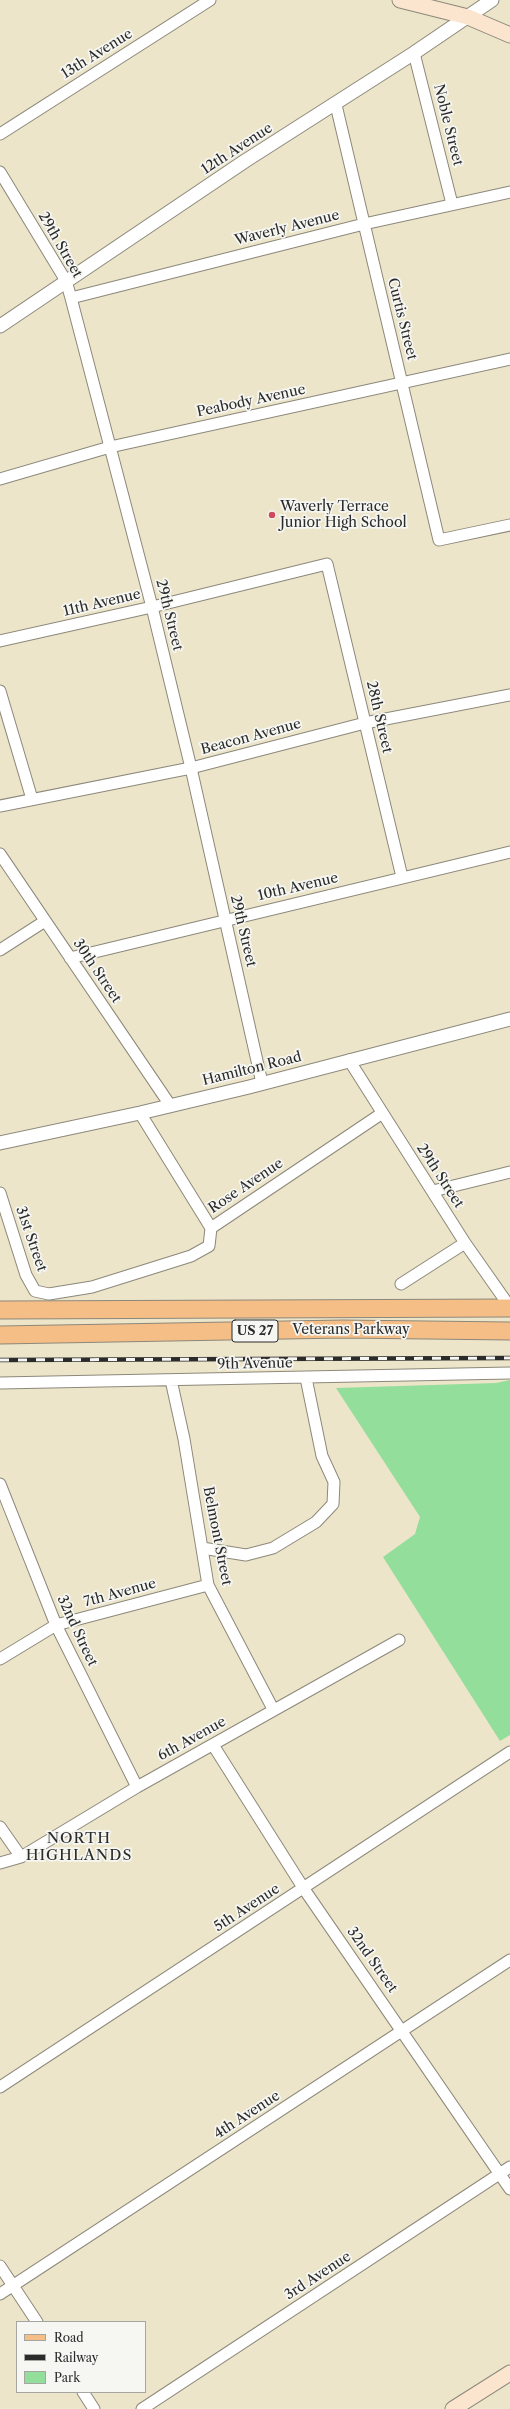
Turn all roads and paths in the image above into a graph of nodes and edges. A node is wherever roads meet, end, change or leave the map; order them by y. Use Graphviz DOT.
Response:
graph roads {
  1 [pos="210,0"];
  2 [pos="400,0"];
  3 [pos="492,0"];
  4 [pos="468,17"];
  5 [pos="510,35"];
  6 [pos="414,54"];
  7 [pos="336,105"];
  8 [pos="0,134"];
  9 [pos="0,172"];
  10 [pos="510,192"];
  11 [pos="452,204"];
  12 [pos="364,224"];
  13 [pos="66,281"];
  14 [pos="71,298"];
  15 [pos="0,326"];
  16 [pos="510,359"];
  17 [pos="402,383"];
  18 [pos="110,447"];
  19 [pos="0,479"];
  20 [pos="510,525"];
  21 [pos="327,564"];
  22 [pos="152,607"];
  23 [pos="0,641"];
  24 [pos="0,691"];
  25 [pos="510,695"];
  26 [pos="365,723"];
  27 [pos="191,768"];
  28 [pos="32,799"];
  29 [pos="0,806"];
  30 [pos="510,852"];
  31 [pos="0,854"];
  32 [pos="402,878"];
  33 [pos="224,920"];
  34 [pos="45,921"];
  35 [pos="0,950"];
  36 [pos="70,958"];
  37 [pos="508,1022"];
  38 [pos="349,1060"];
  39 [pos="262,1084"];
  40 [pos="170,1105"];
  41 [pos="140,1114"];
  42 [pos="381,1114"];
  43 [pos="0,1144"];
  44 [pos="510,1172"];
  45 [pos="433,1191"];
  46 [pos="0,1193"];
  47 [pos="211,1228"];
  48 [pos="465,1243"];
  49 [pos="110,1282"];
  50 [pos="400,1284"];
  51 [pos="510,1307"];
  52 [pos="0,1310"];
  53 [pos="510,1331"];
  54 [pos="0,1336"];
  55 [pos="510,1373"];
  56 [pos="306,1378"];
  57 [pos="171,1380"];
  58 [pos="0,1384"];
  59 [pos="0,1484"];
  60 [pos="202,1548"];
  61 [pos="208,1585"];
  62 [pos="56,1625"];
  63 [pos="400,1640"];
  64 [pos="0,1659"];
  65 [pos="273,1709"];
  66 [pos="213,1745"];
  67 [pos="510,1752"];
  68 [pos="137,1787"];
  69 [pos="0,1827"];
  70 [pos="21,1857"];
  71 [pos="0,1863"];
  72 [pos="304,1889"];
  73 [pos="510,1960"];
  74 [pos="403,2031"];
  75 [pos="0,2087"];
  76 [pos="510,2167"];
  77 [pos="500,2174"];
  78 [pos="510,2189"];
  79 [pos="0,2266"];
  80 [pos="13,2285"];
  81 [pos="0,2294"];
  82 [pos="36,2321"];
  83 [pos="510,2373"];
  84 [pos="84,2393"];
  85 [pos="94,2409"];
  86 [pos="142,2409"];
  87 [pos="453,2409"];
  1 -- 8 [label="street, 13th Avenue"];
  2 -- 4 [label="main road"];
  3 -- 4 [label="street, 12th Avenue"];
  4 -- 5 [label="main road"];
  4 -- 6 [label="street, 12th Avenue"];
  6 -- 7 [label="street, 12th Avenue"];
  6 -- 11 [label="street, Noble Street"];
  7 -- 12 [label="street, Curtis Street"];
  7 -- 13 [label="street, 12th Avenue"];
  9 -- 13 [label="street, 29th Street"];
  10 -- 11 [label="street, Waverly Avenue"];
  11 -- 12 [label="street, Waverly Avenue"];
  12 -- 14 [label="street, Waverly Avenue"];
  12 -- 17 [label="street, Curtis Street"];
  13 -- 14 [label="street, 29th Street"];
  13 -- 15 [label="street, 12th Avenue"];
  14 -- 18 [label="street, 29th Street"];
  16 -- 17 [label="street, Peabody Avenue"];
  17 -- 18 [label="street, Peabody Avenue"];
  17 -- 20 [label="street, Curtis Street"];
  18 -- 19 [label="street, Peabody Avenue"];
  18 -- 22 [label="street, 29th Street"];
  21 -- 22 [label="street, 11th Avenue"];
  21 -- 26 [label="street, 28th Street"];
  22 -- 23 [label="street, 11th Avenue"];
  22 -- 27 [label="street, 29th Street"];
  24 -- 28 [label="street"];
  25 -- 26 [label="street, Beacon Avenue"];
  26 -- 27 [label="street, Beacon Avenue"];
  26 -- 32 [label="street, 28th Street"];
  27 -- 28 [label="street, Beacon Avenue"];
  27 -- 33 [label="street, 29th Street"];
  28 -- 29 [label="street, Beacon Avenue"];
  30 -- 32 [label="street, 10th Avenue"];
  31 -- 34 [label="street, 30th Street"];
  32 -- 33 [label="street, 10th Avenue"];
  33 -- 36 [label="street, 10th Avenue"];
  33 -- 39 [label="street, 29th Street"];
  34 -- 35 [label="street"];
  34 -- 36 [label="street, 30th Street"];
  36 -- 40 [label="street, 30th Street"];
  37 -- 38 [label="street, Hamilton Road"];
  38 -- 39 [label="street, Hamilton Road"];
  38 -- 42 [label="street, 29th Street"];
  39 -- 40 [label="street, Hamilton Road"];
  40 -- 41 [label="street, Hamilton Road"];
  41 -- 43 [label="street, Hamilton Road"];
  41 -- 47 [label="street"];
  42 -- 45 [label="street, 29th Street"];
  42 -- 47 [label="street, Rose Avenue"];
  44 -- 45 [label="street"];
  45 -- 48 [label="street, 29th Street"];
  46 -- 49 [label="street, 31st Street"];
  47 -- 49 [label="street, Rose Avenue"];
  48 -- 50 [label="street"];
  48 -- 51 [label="street, 29th Street"];
  51 -- 52 [label="main road, Veterans Parkway / US 27"];
  53 -- 54 [label="main road, Veterans Parkway / US 27"];
  55 -- 56 [label="street, 9th Avenue"];
  56 -- 57 [label="street, 9th Avenue"];
  56 -- 60 [label="street"];
  57 -- 58 [label="street, 9th Avenue"];
  57 -- 60 [label="street, Belmont Street"];
  59 -- 62 [label="street, 32nd Street"];
  60 -- 61 [label="street, Belmont Street"];
  61 -- 62 [label="street, 7th Avenue"];
  61 -- 65 [label="street, Belmont Street"];
  62 -- 64 [label="street, 7th Avenue"];
  62 -- 68 [label="street, 32nd Street"];
  63 -- 65 [label="street, 6th Avenue"];
  65 -- 66 [label="street, 6th Avenue"];
  66 -- 68 [label="street, 6th Avenue"];
  66 -- 72 [label="street, 32nd Street"];
  67 -- 72 [label="street, 5th Avenue"];
  68 -- 70 [label="street, 6th Avenue"];
  69 -- 70 [label="street"];
  70 -- 71 [label="street, 6th Avenue"];
  72 -- 74 [label="street, 32nd Street"];
  72 -- 75 [label="street, 5th Avenue"];
  73 -- 74 [label="street, 4th Avenue"];
  74 -- 77 [label="street, 32nd Street"];
  74 -- 80 [label="street, 4th Avenue"];
  76 -- 77 [label="street, 3rd Avenue"];
  77 -- 78 [label="street, 32nd Street"];
  77 -- 86 [label="street, 3rd Avenue"];
  79 -- 80 [label="street"];
  80 -- 81 [label="street, 4th Avenue"];
  80 -- 82 [label="street"];
  83 -- 87 [label="main road"];
  84 -- 85 [label="street"];
}
